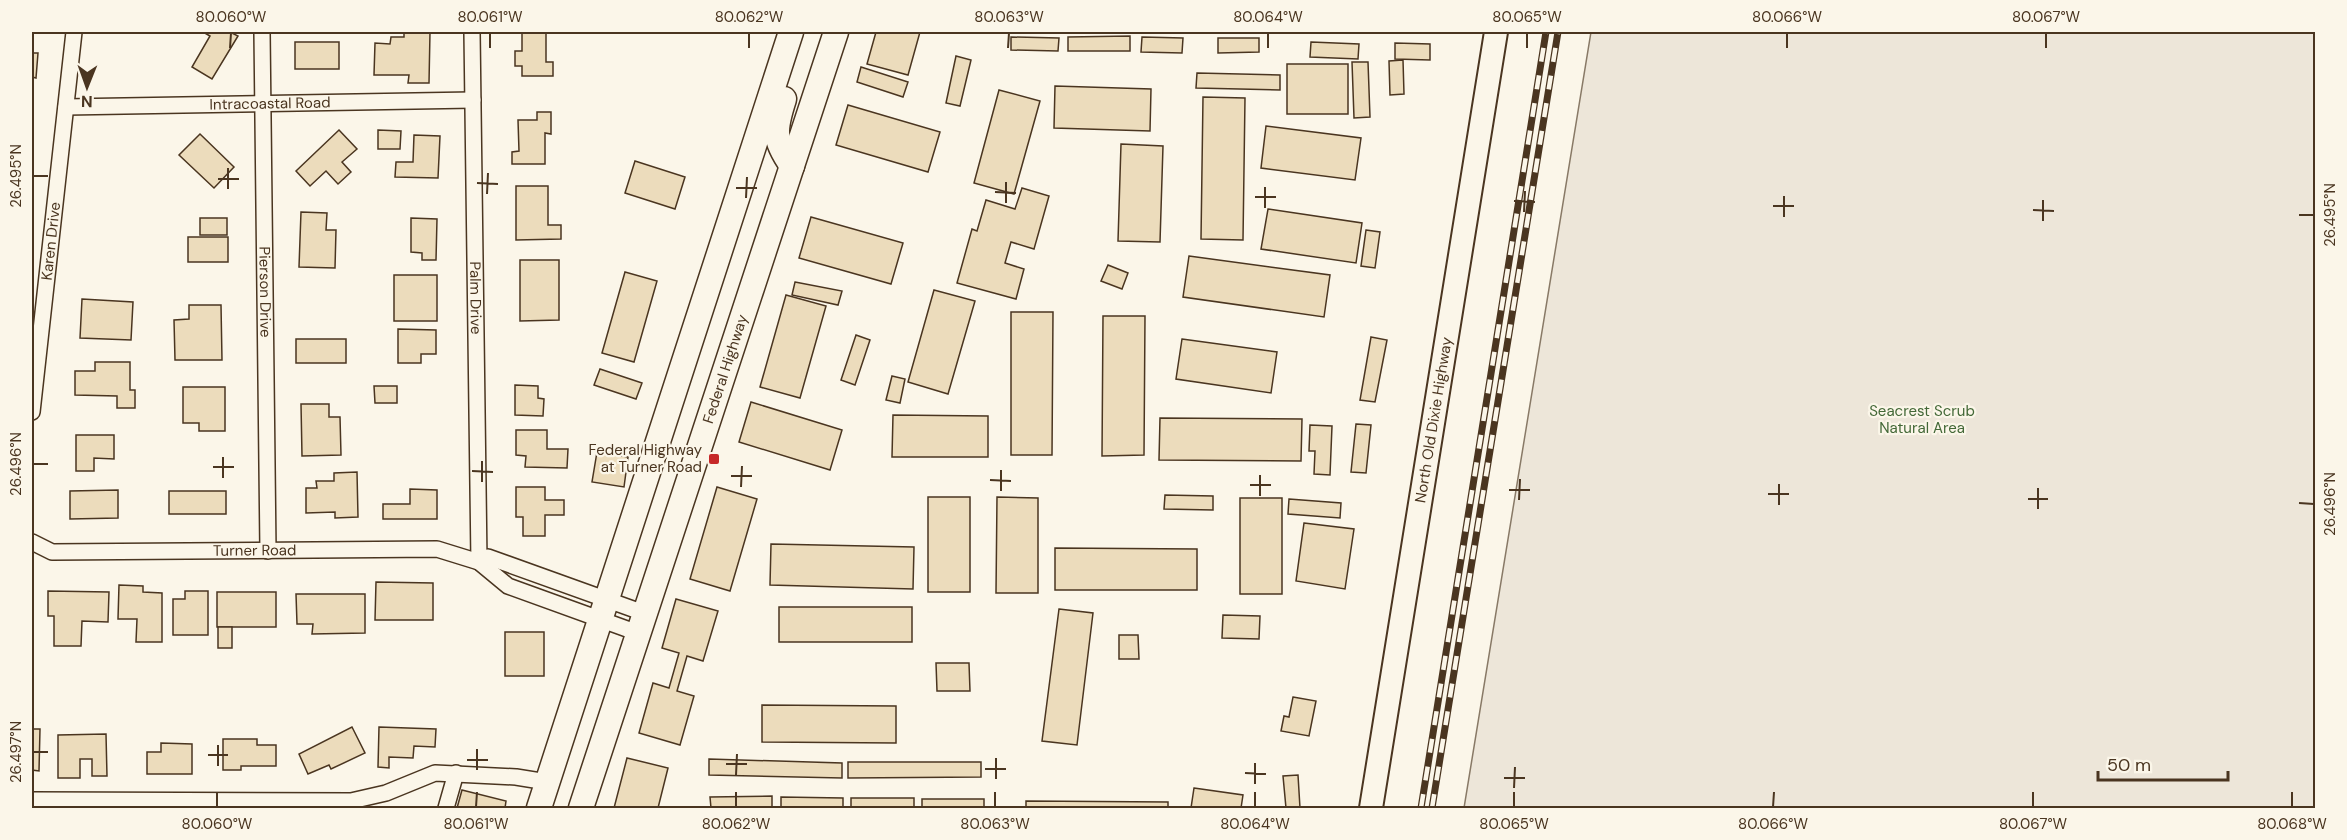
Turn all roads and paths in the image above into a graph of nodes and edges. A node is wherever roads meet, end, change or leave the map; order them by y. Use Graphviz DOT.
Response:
graph roads {
  1 [pos="74,32"];
  2 [pos="262,32"];
  3 [pos="472,32"];
  4 [pos="791,32"];
  5 [pos="806,32"];
  6 [pos="836,32"];
  7 [pos="1496,32"];
  8 [pos="473,100"];
  9 [pos="263,103"];
  10 [pos="66,108"];
  11 [pos="792,166"];
  12 [pos="32,412"];
  13 [pos="32,542"];
  14 [pos="268,551"];
  15 [pos="479,562"];
  16 [pos="604,609"];
  17 [pos="641,623"];
  18 [pos="456,773"];
  19 [pos="547,782"];
  20 [pos="32,800"];
  21 [pos="446,808"];
  22 [pos="539,808"];
  23 [pos="581,808"];
  24 [pos="1371,808"];
  1 -- 10 [label="street, Karen Drive"];
  2 -- 9 [label="street, Pierson Drive"];
  3 -- 8 [label="street, Palm Drive"];
  4 -- 16 [label="main road"];
  5 -- 11 [label="main road"];
  6 -- 11 [label="main road, Federal Highway"];
  7 -- 24 [label="street, North Old Dixie Highway"];
  8 -- 9 [label="street, Intracoastal Road"];
  8 -- 15 [label="street, Palm Drive"];
  9 -- 10 [label="street, Intracoastal Road"];
  9 -- 14 [label="street, Pierson Drive"];
  10 -- 12 [label="street, Karen Drive"];
  11 -- 17 [label="main road, Federal Highway"];
  13 -- 14 [label="street, Turner Road"];
  14 -- 15 [label="street, Turner Road"];
  15 -- 16 [label="street, Turner Road"];
  16 -- 17 [label="street, Turner Road"];
  16 -- 17 [label="street, Turner Road"];
  16 -- 19 [label="main road"];
  17 -- 23 [label="main road, Federal Highway"];
  18 -- 19 [label="street"];
  18 -- 20 [label="street"];
  18 -- 21 [label="street"];
  19 -- 22 [label="main road"];
}
